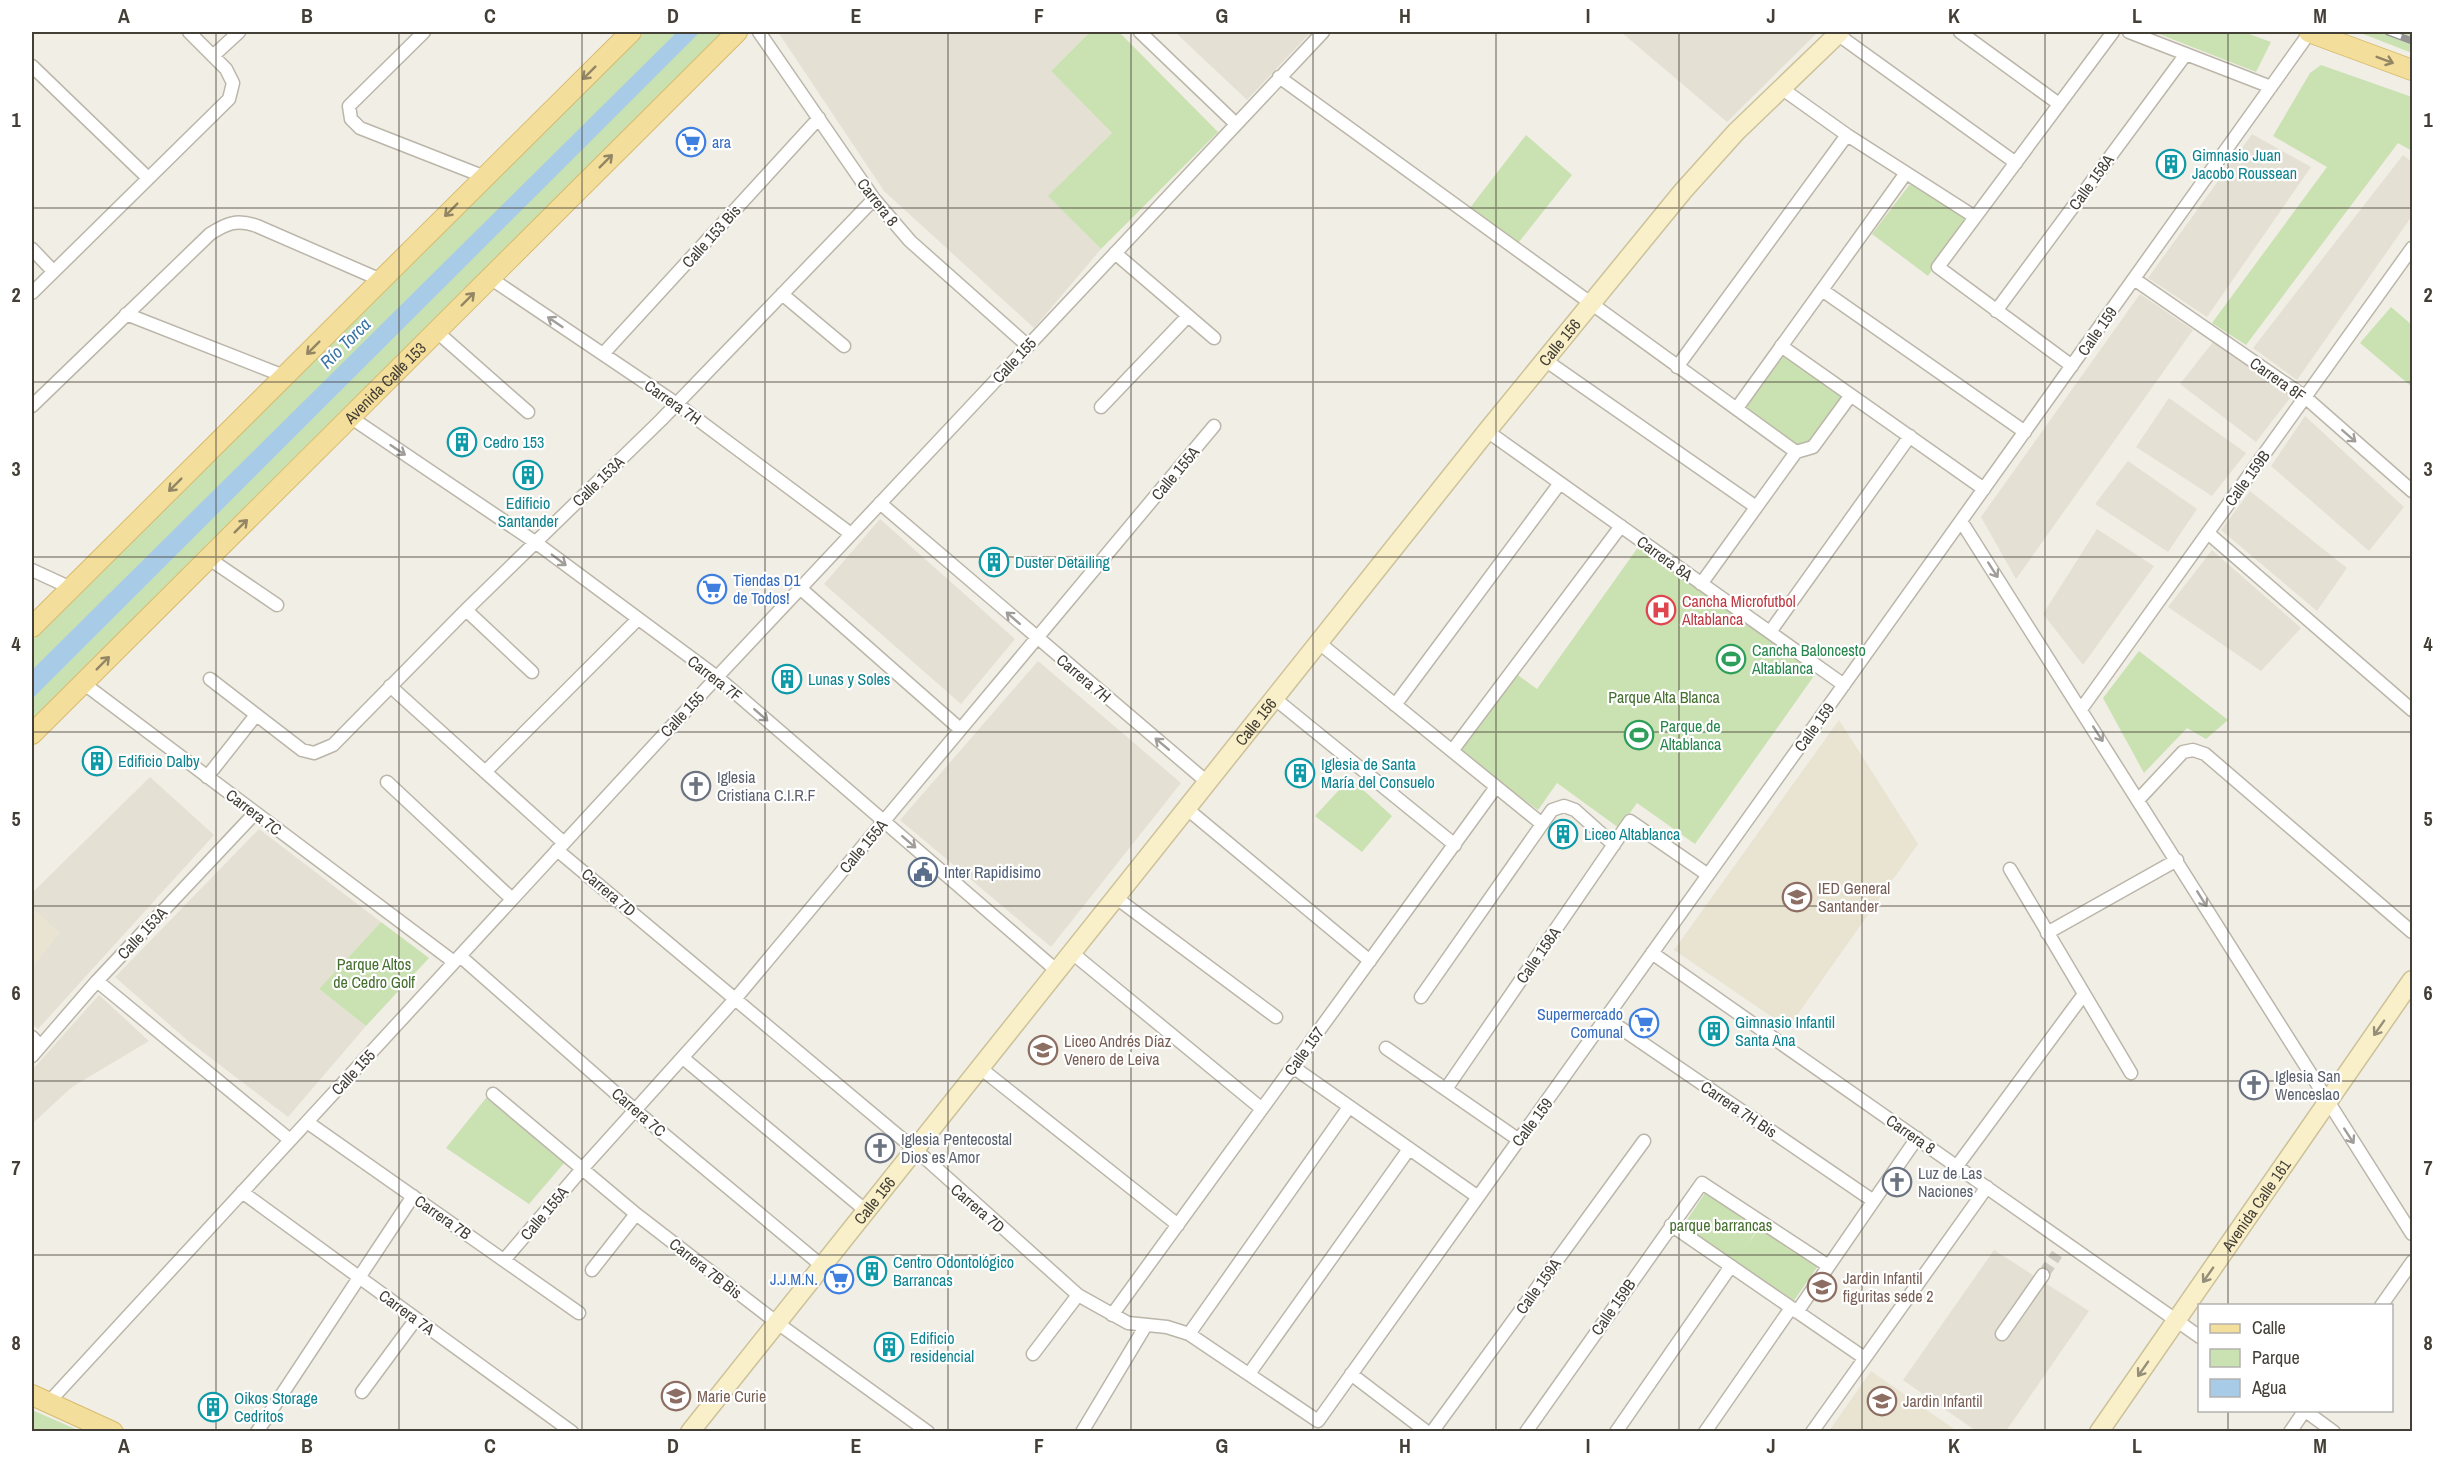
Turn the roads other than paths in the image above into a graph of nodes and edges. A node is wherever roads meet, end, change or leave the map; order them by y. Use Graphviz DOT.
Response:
graph roads {
  1 [pos="189,32"];
  2 [pos="239,32"];
  3 [pos="424,32"];
  4 [pos="631,32"];
  5 [pos="737,32"];
  6 [pos="759,32"];
  7 [pos="1140,32"];
  8 [pos="1323,32"];
  9 [pos="1960,32"];
  10 [pos="2113,32"];
  11 [pos="2128,32"];
  12 [pos="2309,32"];
  13 [pos="1838,33"];
  14 [pos="2186,54"];
  15 [pos="214,56"];
  16 [pos="32,66"];
  17 [pos="2412,70"];
  18 [pos="1280,77"];
  19 [pos="2271,87"];
  20 [pos="1781,88"];
  21 [pos="2059,104"];
  22 [pos="819,118"];
  23 [pos="1236,124"];
  24 [pos="1847,135"];
  25 [pos="2016,163"];
  26 [pos="1906,173"];
  27 [pos="485,177"];
  28 [pos="148,178"];
  29 [pos="874,199"];
  30 [pos="1975,218"];
  31 [pos="2412,248"];
  32 [pos="32,249"];
  33 [pos="1115,253"];
  34 [pos="53,271"];
  35 [pos="490,278"];
  36 [pos="2134,279"];
  37 [pos="381,280"];
  38 [pos="1822,290"];
  39 [pos="32,293"];
  40 [pos="782,294"];
  41 [pos="1592,303"];
  42 [pos="1996,310"];
  43 [pos="126,314"];
  44 [pos="1188,316"];
  45 [pos="436,331"];
  46 [pos="1214,338"];
  47 [pos="844,346"];
  48 [pos="1028,346"];
  49 [pos="1781,346"];
  50 [pos="603,354"];
  51 [pos="1545,360"];
  52 [pos="2072,366"];
  53 [pos="1677,367"];
  54 [pos="284,376"];
  55 [pos="1851,395"];
  56 [pos="2305,397"];
  57 [pos="677,404"];
  58 [pos="32,406"];
  59 [pos="1101,407"];
  60 [pos="1737,408"];
  61 [pos="528,412"];
  62 [pos="350,417"];
  63 [pos="1214,426"];
  64 [pos="1487,431"];
  65 [pos="2025,432"];
  66 [pos="1910,436"];
  67 [pos="1796,452"];
  68 [pos="1560,483"];
  69 [pos="1984,489"];
  70 [pos="2412,491"];
  71 [pos="880,503"];
  72 [pos="1756,507"];
  73 [pos="1961,521"];
  74 [pos="1621,526"];
  75 [pos="2208,533"];
  76 [pos="851,534"];
  77 [pos="535,542"];
  78 [pos="208,558"];
  79 [pos="32,570"];
  80 [pos="1701,584"];
  81 [pos="71,588"];
  82 [pos="800,588"];
  83 [pos="277,605"];
  84 [pos="466,610"];
  85 [pos="638,620"];
  86 [pos="32,627"];
  87 [pos="1770,632"];
  88 [pos="1036,639"];
  89 [pos="1318,642"];
  90 [pos="532,672"];
  91 [pos="717,677"];
  92 [pos="210,679"];
  93 [pos="82,683"];
  94 [pos="1844,685"];
  95 [pos="390,686"];
  96 [pos="1274,698"];
  97 [pos="1395,705"];
  98 [pos="2082,708"];
  99 [pos="2412,710"];
  100 [pos="256,715"];
  101 [pos="960,729"];
  102 [pos="32,734"];
  103 [pos="1452,751"];
  104 [pos="485,772"];
  105 [pos="207,777"];
  106 [pos="387,782"];
  107 [pos="1207,782"];
  108 [pos="1496,787"];
  109 [pos="2139,799"];
  110 [pos="1186,808"];
  111 [pos="255,813"];
  112 [pos="885,820"];
  113 [pos="1542,824"];
  114 [pos="1455,844"];
  115 [pos="1614,844"];
  116 [pos="561,846"];
  117 [pos="2177,860"];
  118 [pos="2010,869"];
  119 [pos="1708,875"];
  120 [pos="1115,897"];
  121 [pos="512,899"];
  122 [pos="2412,932"];
  123 [pos="2047,933"];
  124 [pos="1071,952"];
  125 [pos="1652,953"];
  126 [pos="457,959"];
  127 [pos="1370,961"];
  128 [pos="1056,970"];
  129 [pos="2412,980"];
  130 [pos="97,981"];
  131 [pos="2084,994"];
  132 [pos="736,998"];
  133 [pos="1421,998"];
  134 [pos="1276,1017"];
  135 [pos="1606,1018"];
  136 [pos="36,1041"];
  137 [pos="1386,1048"];
  138 [pos="32,1056"];
  139 [pos="683,1058"];
  140 [pos="980,1067"];
  141 [pos="1293,1067"];
  142 [pos="2131,1073"];
  143 [pos="1446,1089"];
  144 [pos="493,1094"];
  145 [pos="2327,1102"];
  146 [pos="1349,1107"];
  147 [pos="1262,1108"];
  148 [pos="636,1111"];
  149 [pos="307,1122"];
  150 [pos="1917,1138"];
  151 [pos="290,1140"];
  152 [pos="1519,1140"];
  153 [pos="1644,1141"];
  154 [pos="1409,1149"];
  155 [pos="914,1150"];
  156 [pos="1957,1166"];
  157 [pos="582,1169"];
  158 [pos="1987,1187"];
  159 [pos="242,1192"];
  160 [pos="413,1196"];
  161 [pos="1478,1197"];
  162 [pos="1872,1200"];
  163 [pos="865,1210"];
  164 [pos="636,1214"];
  165 [pos="1178,1224"];
  166 [pos="1671,1225"];
  167 [pos="2412,1234"];
  168 [pos="2066,1242"];
  169 [pos="2057,1254"];
  170 [pos="504,1260"];
  171 [pos="2412,1262"];
  172 [pos="821,1265"];
  173 [pos="1827,1265"];
  174 [pos="1731,1266"];
  175 [pos="592,1270"];
  176 [pos="2043,1275"];
  177 [pos="360,1278"];
  178 [pos="1078,1295"];
  179 [pos="2382,1304"];
  180 [pos="1794,1310"];
  181 [pos="579,1313"];
  182 [pos="1112,1315"];
  183 [pos="416,1319"];
  184 [pos="2176,1320"];
  185 [pos="776,1322"];
  186 [pos="1145,1327"];
  187 [pos="1189,1334"];
  188 [pos="2002,1334"];
  189 [pos="2198,1336"];
  190 [pos="1033,1354"];
  191 [pos="1863,1357"];
  192 [pos="1249,1374"];
  193 [pos="1351,1374"];
  194 [pos="362,1392"];
  195 [pos="40,1399"];
  196 [pos="2304,1412"];
  197 [pos="2306,1412"];
  198 [pos="1318,1421"];
  199 [pos="113,1431"];
  200 [pos="257,1431"];
  201 [pos="572,1431"];
  202 [pos="690,1431"];
  203 [pos="928,1431"];
  204 [pos="1082,1431"];
  205 [pos="1427,1431"];
  206 [pos="1432,1431"];
  207 [pos="1526,1431"];
  208 [pos="1616,1431"];
  209 [pos="1705,1431"];
  210 [pos="1812,1431"];
  211 [pos="2099,1431"];
  212 [pos="2290,1431"];
  213 [pos="2334,1431"];
  1 -- 15 [label="street"];
  2 -- 15 [label="street"];
  3 -- 27 [label="street"];
  4 -- 27 [label="main road, one-way"];
  35 -- 5 [label="main road, Avenida Calle 153, one-way"];
  6 -- 22 [label="street, Carrera 8"];
  7 -- 23 [label="street"];
  8 -- 18 [label="street, Calle 155"];
  9 -- 21 [label="street"];
  10 -- 21 [label="street"];
  11 -- 14 [label="street"];
  12 -- 17 [label="main road, one-way"];
  12 -- 19 [label="street, Calle 159"];
  13 -- 20 [label="street, Calle 156"];
  13 -- 25 [label="street"];
  14 -- 19 [label="street"];
  14 -- 42 [label="street, Calle 158A"];
  15 -- 28 [label="street"];
  16 -- 28 [label="street"];
  18 -- 23 [label="street, Calle 155"];
  18 -- 41 [label="street"];
  19 -- 36 [label="street, Calle 159"];
  20 -- 24 [label="street"];
  20 -- 41 [label="street, Calle 156"];
  21 -- 25 [label="street"];
  22 -- 29 [label="street, Carrera 8"];
  22 -- 50 [label="street, Calle 153 Bis"];
  23 -- 33 [label="street, Calle 155"];
  24 -- 26 [label="street"];
  24 -- 53 [label="street"];
  25 -- 30 [label="street"];
  26 -- 30 [label="street"];
  26 -- 38 [label="street"];
  27 -- 37 [label="main road, one-way"];
  28 -- 34 [label="street"];
  29 -- 40 [label="street, Calle 153A"];
  29 -- 48 [label="street, Carrera 8"];
  30 -- 42 [label="street"];
  31 -- 56 [label="street, Calle 159B"];
  32 -- 34 [label="street"];
  33 -- 44 [label="street"];
  33 -- 48 [label="street, Calle 155"];
  34 -- 39 [label="street"];
  45 -- 35 [label="main road, Avenida Calle 153, one-way"];
  50 -- 35 [label="street, Carrera 7H, one-way"];
  36 -- 52 [label="street, Calle 159"];
  36 -- 56 [label="street, Carrera 8F"];
  37 -- 43 [label="street"];
  37 -- 54 [label="main road, one-way"];
  38 -- 49 [label="street"];
  38 -- 65 [label="street"];
  40 -- 47 [label="street"];
  40 -- 57 [label="street, Calle 153A"];
  41 -- 51 [label="street, Calle 156"];
  41 -- 53 [label="street"];
  42 -- 52 [label="street"];
  43 -- 54 [label="street"];
  43 -- 58 [label="street"];
  44 -- 46 [label="street"];
  44 -- 59 [label="street"];
  45 -- 61 [label="street"];
  45 -- 62 [label="main road, Avenida Calle 153"];
  48 -- 71 [label="street, Calle 155"];
  49 -- 55 [label="street"];
  49 -- 60 [label="street"];
  50 -- 57 [label="street, Carrera 7H"];
  51 -- 64 [label="street, Calle 156"];
  51 -- 72 [label="street"];
  52 -- 65 [label="street, Calle 159"];
  53 -- 60 [label="street"];
  54 -- 81 [label="main road, one-way"];
  55 -- 66 [label="street"];
  55 -- 67 [label="street"];
  56 -- 70 [label="street, Carrera 8F, one-way"];
  56 -- 75 [label="street, Calle 159B"];
  57 -- 76 [label="street, Carrera 7H"];
  57 -- 77 [label="street, Calle 153A"];
  60 -- 67 [label="street"];
  62 -- 77 [label="street, Carrera 7F, one-way"];
  78 -- 62 [label="main road, Avenida Calle 153, one-way"];
  63 -- 88 [label="street, Calle 155A"];
  64 -- 68 [label="street, Carrera 8A"];
  64 -- 89 [label="street, Calle 156"];
  65 -- 69 [label="street, Calle 159"];
  66 -- 69 [label="street"];
  66 -- 87 [label="street"];
  67 -- 72 [label="street"];
  68 -- 74 [label="street, Carrera 8A"];
  68 -- 97 [label="street"];
  69 -- 73 [label="street, Calle 159"];
  71 -- 76 [label="street, Calle 155"];
  88 -- 71 [label="street, Carrera 7H, one-way"];
  72 -- 80 [label="street"];
  73 -- 94 [label="street, Calle 159"];
  73 -- 98 [label="street, one-way"];
  74 -- 80 [label="street, Carrera 8A"];
  74 -- 103 [label="street"];
  75 -- 98 [label="street, Calle 159B"];
  75 -- 99 [label="street"];
  76 -- 82 [label="street, Calle 155"];
  77 -- 84 [label="street, Calle 153A"];
  77 -- 85 [label="street, Carrera 7F, one-way"];
  78 -- 83 [label="street"];
  93 -- 78 [label="main road, Avenida Calle 153, one-way"];
  79 -- 81 [label="street"];
  80 -- 87 [label="street, Carrera 8A"];
  81 -- 86 [label="main road"];
  82 -- 91 [label="street, Calle 155"];
  82 -- 101 [label="street"];
  84 -- 90 [label="street"];
  84 -- 95 [label="street, Calle 153A"];
  85 -- 91 [label="street, Carrera 7F"];
  85 -- 104 [label="street"];
  87 -- 94 [label="street, Carrera 8A"];
  88 -- 101 [label="street, Calle 155A"];
  107 -- 88 [label="street, Carrera 7H, one-way"];
  89 -- 96 [label="street, Calle 156"];
  89 -- 97 [label="street"];
  91 -- 112 [label="street, Carrera 7F, one-way"];
  91 -- 116 [label="street, Calle 155"];
  92 -- 100 [label="street"];
  93 -- 102 [label="main road, Avenida Calle 153"];
  93 -- 105 [label="street, Carrera 7C"];
  94 -- 119 [label="street, Calle 159"];
  95 -- 100 [label="street, Calle 153A"];
  95 -- 104 [label="street, Carrera 7D"];
  96 -- 107 [label="street, Calle 156"];
  96 -- 114 [label="street"];
  97 -- 103 [label="street"];
  98 -- 109 [label="street, one-way"];
  100 -- 105 [label="street"];
  101 -- 112 [label="street, Calle 155A"];
  103 -- 108 [label="street"];
  104 -- 116 [label="street, Carrera 7D"];
  105 -- 111 [label="street, Carrera 7C"];
  106 -- 121 [label="street"];
  107 -- 110 [label="street, Calle 156"];
  108 -- 113 [label="street"];
  108 -- 114 [label="street, Calle 157"];
  109 -- 117 [label="street"];
  109 -- 122 [label="street"];
  110 -- 120 [label="street, Calle 156"];
  110 -- 127 [label="street"];
  111 -- 126 [label="street, Carrera 7C"];
  111 -- 130 [label="street, Calle 153A"];
  112 -- 128 [label="street, Carrera 7F, one-way"];
  112 -- 132 [label="street, Calle 155A"];
  113 -- 115 [label="street"];
  113 -- 133 [label="street"];
  114 -- 127 [label="street, Calle 157"];
  115 -- 119 [label="street, Calle 158A"];
  115 -- 143 [label="street, Calle 158A"];
  116 -- 121 [label="street, Calle 155"];
  116 -- 132 [label="street, Carrera 7D"];
  117 -- 123 [label="street"];
  117 -- 145 [label="street, one-way"];
  118 -- 123 [label="street"];
  119 -- 125 [label="street, Calle 159"];
  120 -- 124 [label="street, Calle 156"];
  120 -- 134 [label="street"];
  121 -- 126 [label="street, Calle 155"];
  123 -- 131 [label="street"];
  124 -- 128 [label="street, Calle 156"];
  124 -- 147 [label="street"];
  125 -- 135 [label="street, Calle 159"];
  125 -- 150 [label="street, Carrera 8"];
  126 -- 148 [label="street, Carrera 7C"];
  126 -- 149 [label="street, Calle 155"];
  127 -- 141 [label="street, Calle 157"];
  128 -- 140 [label="street, Calle 156"];
  129 -- 145 [label="street, Avenida Calle 161, one-way"];
  130 -- 136 [label="street, Calle 153A"];
  130 -- 151 [label="street"];
  131 -- 142 [label="street"];
  131 -- 156 [label="street"];
  132 -- 139 [label="street, Calle 155A"];
  132 -- 155 [label="street, Carrera 7D"];
  135 -- 152 [label="street, Calle 159"];
  135 -- 162 [label="street, Carrera 7H Bis"];
  136 -- 138 [label="street, Calle 153A"];
  137 -- 143 [label="street"];
  139 -- 148 [label="street, Calle 155A"];
  139 -- 163 [label="street"];
  140 -- 155 [label="street, Calle 156"];
  140 -- 165 [label="street"];
  141 -- 146 [label="street"];
  141 -- 147 [label="street, Calle 157"];
  143 -- 152 [label="street"];
  144 -- 157 [label="street, Carrera 7B Bis"];
  145 -- 167 [label="street, one-way"];
  145 -- 184 [label="street, Avenida Calle 161, one-way"];
  146 -- 154 [label="street"];
  146 -- 187 [label="street"];
  147 -- 165 [label="street, Calle 157"];
  148 -- 157 [label="street, Calle 155A"];
  148 -- 172 [label="street, Carrera 7C"];
  149 -- 151 [label="street, Calle 155"];
  149 -- 160 [label="street, Carrera 7B"];
  150 -- 156 [label="street, Carrera 8"];
  150 -- 162 [label="street"];
  151 -- 159 [label="street, Calle 155"];
  152 -- 161 [label="street, Calle 159"];
  153 -- 206 [label="street, Calle 159A"];
  154 -- 161 [label="street"];
  154 -- 192 [label="street"];
  155 -- 163 [label="street, Calle 156"];
  155 -- 178 [label="street, Carrera 7D"];
  156 -- 158 [label="street, Carrera 8"];
  157 -- 164 [label="street, Carrera 7B Bis"];
  157 -- 170 [label="street, Calle 155A"];
  158 -- 168 [label="street, Carrera 8"];
  158 -- 191 [label="street"];
  159 -- 177 [label="street, Carrera 7A"];
  159 -- 195 [label="street, Calle 155"];
  160 -- 170 [label="street, Carrera 7B"];
  160 -- 177 [label="street"];
  161 -- 193 [label="street, Calle 159"];
  162 -- 173 [label="street"];
  163 -- 172 [label="street, Calle 156"];
  164 -- 175 [label="street"];
  164 -- 185 [label="street, Carrera 7B Bis"];
  165 -- 182 [label="street, Calle 157"];
  166 -- 173 [label="street, Calle 159B"];
  166 -- 174 [label="street"];
  166 -- 207 [label="street, Calle 159B"];
  168 -- 169 [label="street"];
  168 -- 184 [label="street, Carrera 8"];
  170 -- 181 [label="street, Carrera 7B"];
  171 -- 179 [label="street"];
  172 -- 185 [label="street, Calle 156"];
  173 -- 180 [label="street"];
  174 -- 180 [label="street"];
  174 -- 208 [label="street"];
  176 -- 188 [label="street"];
  177 -- 183 [label="street, Carrera 7A"];
  177 -- 200 [label="street"];
  178 -- 182 [label="street, Carrera 7D"];
  178 -- 190 [label="street"];
  180 -- 191 [label="street"];
  180 -- 209 [label="street"];
  182 -- 186 [label="street, Carrera 7D"];
  183 -- 194 [label="street"];
  183 -- 201 [label="street, Carrera 7A"];
  184 -- 189 [label="street, Carrera 8"];
  184 -- 211 [label="street, Avenida Calle 161, one-way"];
  185 -- 202 [label="street, Calle 156"];
  185 -- 203 [label="street, Carrera 7B Bis"];
  186 -- 187 [label="street, Carrera 7D"];
  186 -- 204 [label="street"];
  187 -- 192 [label="street, Carrera 7D"];
  191 -- 210 [label="street"];
  192 -- 198 [label="street, Carrera 7D"];
  193 -- 198 [label="street, Calle 159"];
  193 -- 205 [label="street"];
  195 -- 199 [label="main road"];
  196 -- 212 [label="street"];
  197 -- 213 [label="street"];
}
